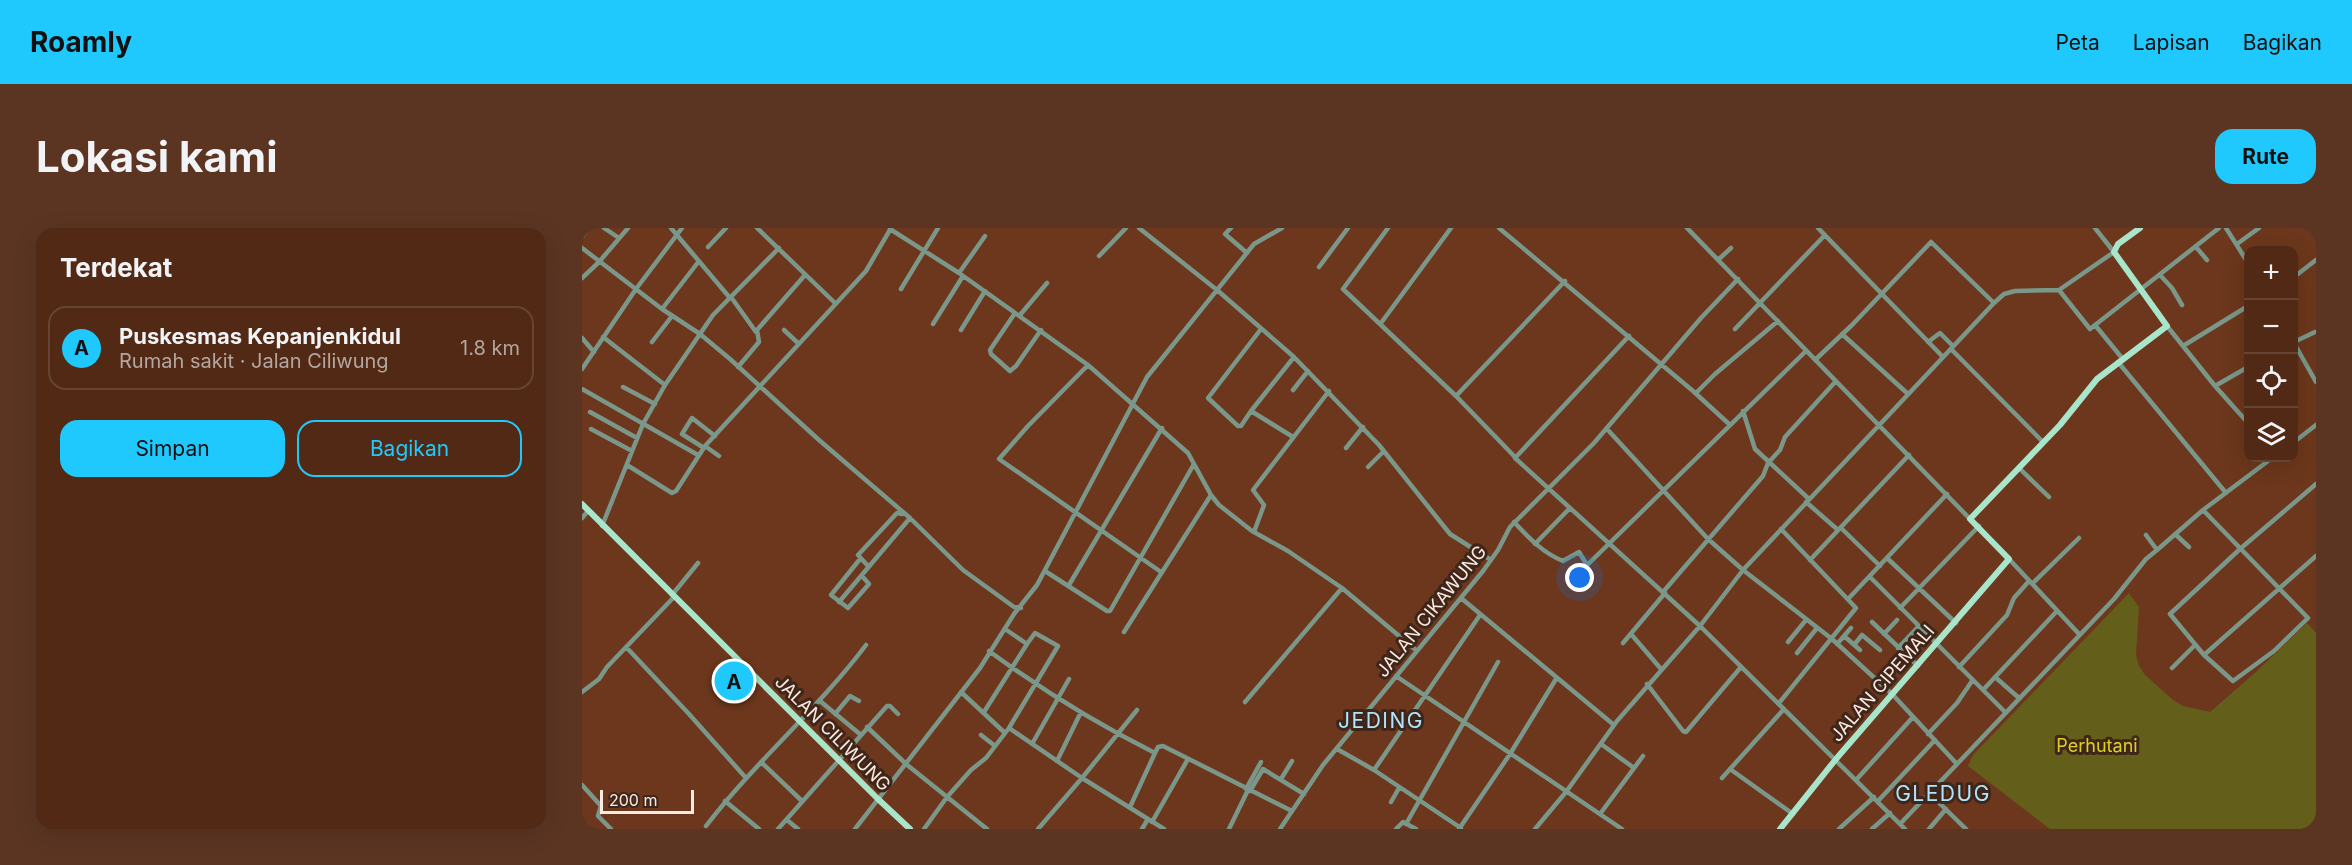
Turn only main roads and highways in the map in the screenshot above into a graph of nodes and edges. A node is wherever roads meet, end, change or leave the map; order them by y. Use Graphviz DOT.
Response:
graph roads {
  1 [pos="2140,228"];
  2 [pos="582,504"];
  3 [pos="910,829"];
  4 [pos="1780,829"];
  1 -- 4 [label="main road, JALAN CIPEMALI"];
  2 -- 3 [label="main road, JALAN CILIWUNG"];
}
